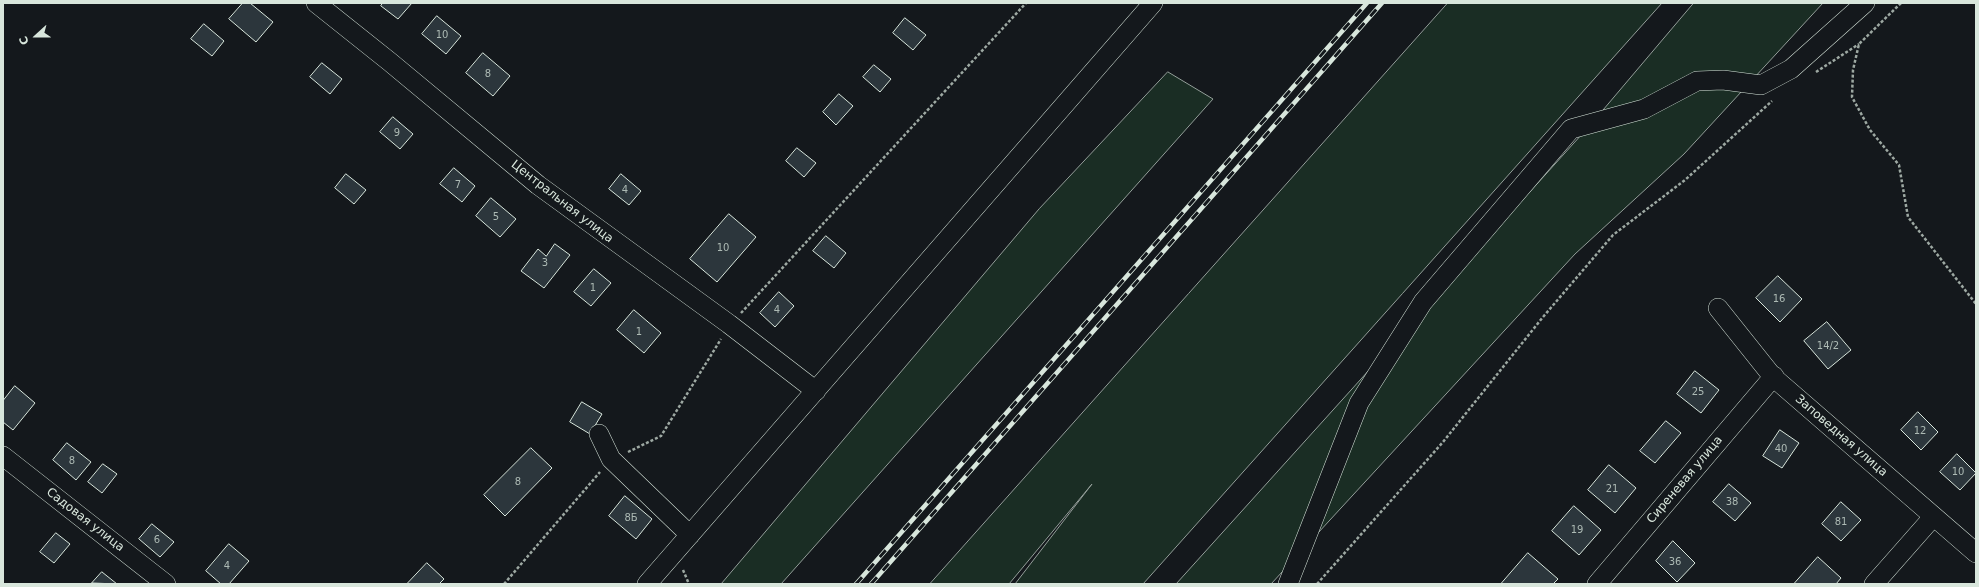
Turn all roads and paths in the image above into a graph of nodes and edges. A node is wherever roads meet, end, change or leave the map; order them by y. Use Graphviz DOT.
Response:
graph roads {
  1 [pos="316,3"];
  2 [pos="1026,3"];
  3 [pos="1153,3"];
  4 [pos="1865,3"];
  5 [pos="1901,3"];
  6 [pos="1859,44"];
  7 [pos="1814,73"];
  8 [pos="1775,99"];
  9 [pos="1976,304"];
  10 [pos="1718,308"];
  11 [pos="730,324"];
  12 [pos="1774,376"];
  13 [pos="816,391"];
  14 [pos="599,434"];
  15 [pos="3,456"];
  16 [pos="611,459"];
  17 [pos="1933,517"];
  18 [pos="690,534"];
  19 [pos="1976,553"];
  20 [pos="166,584"];
  21 [pos="504,584"];
  22 [pos="647,584"];
  23 [pos="1288,584"];
  24 [pos="1317,584"];
  25 [pos="1597,584"];
  26 [pos="1874,584"];
  1 -- 11 [label="street, Центральная улица"];
  2 -- 11 [label="path"];
  3 -- 13 [label="street"];
  4 -- 23 [label="street"];
  5 -- 6 [label="path"];
  6 -- 7 [label="path"];
  6 -- 9 [label="path"];
  8 -- 24 [label="path"];
  10 -- 12 [label="street, Заповедная улица"];
  11 -- 13 [label="street, Центральная улица"];
  11 -- 16 [label="path"];
  12 -- 17 [label="street, Заповедная улица"];
  12 -- 25 [label="street, Сиреневая улица"];
  13 -- 18 [label="street"];
  14 -- 16 [label="street"];
  15 -- 20 [label="street, Садовая улица"];
  16 -- 18 [label="street"];
  16 -- 21 [label="path"];
  17 -- 19 [label="street, Заповедная улица"];
  17 -- 26 [label="street"];
  18 -- 22 [label="street"];
}
